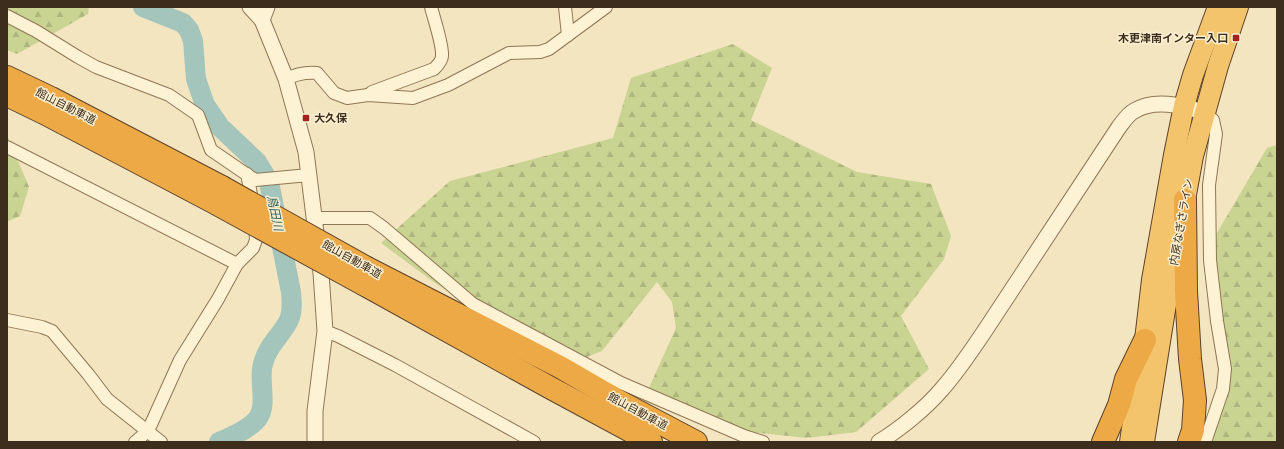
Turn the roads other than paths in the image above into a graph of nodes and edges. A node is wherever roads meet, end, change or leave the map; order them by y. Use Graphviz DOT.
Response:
graph roads {
  1 [pos="250,7"];
  2 [pos="431,7"];
  3 [pos="565,7"];
  4 [pos="606,7"];
  5 [pos="1218,7"];
  6 [pos="1238,7"];
  7 [pos="264,13"];
  8 [pos="7,16"];
  9 [pos="568,35"];
  10 [pos="7,77"];
  11 [pos="286,79"];
  12 [pos="7,95"];
  13 [pos="368,95"];
  14 [pos="1184,106"];
  15 [pos="1204,112"];
  16 [pos="7,147"];
  17 [pos="247,174"];
  18 [pos="309,175"];
  19 [pos="220,195"];
  20 [pos="1184,200"];
  21 [pos="314,218"];
  22 [pos="237,264"];
  23 [pos="366,276"];
  24 [pos="387,297"];
  25 [pos="7,320"];
  26 [pos="325,331"];
  27 [pos="1145,340"];
  28 [pos="624,404"];
  29 [pos="148,431"];
  30 [pos="135,442"];
  31 [pos="161,442"];
  32 [pos="315,442"];
  33 [pos="534,442"];
  34 [pos="620,442"];
  35 [pos="651,442"];
  36 [pos="696,442"];
  37 [pos="712,442"];
  38 [pos="763,442"];
  39 [pos="879,442"];
  40 [pos="1103,442"];
  41 [pos="1130,442"];
  42 [pos="1144,442"];
  43 [pos="1189,442"];
  44 [pos="1205,442"];
  1 -- 7 [label="street"];
  2 -- 13 [label="street"];
  3 -- 9 [label="street"];
  4 -- 9 [label="street"];
  5 -- 14 [label="highway, 内房なぎさライン"];
  6 -- 15 [label="highway, 内房なぎさライン"];
  7 -- 11 [label="street"];
  8 -- 17 [label="street"];
  9 -- 13 [label="street"];
  10 -- 19 [label="highway, 館山自動車道"];
  11 -- 13 [label="street"];
  11 -- 18 [label="street"];
  12 -- 19 [label="highway, 館山自動車道"];
  14 -- 15 [label="street"];
  14 -- 27 [label="highway, 内房なぎさライン"];
  14 -- 39 [label="street"];
  15 -- 20 [label="highway, 内房なぎさライン"];
  15 -- 44 [label="street"];
  16 -- 22 [label="street"];
  17 -- 18 [label="street"];
  17 -- 22 [label="street"];
  18 -- 21 [label="street"];
  19 -- 23 [label="highway, 館山自動車道, bridge"];
  20 -- 42 [label="highway, 内房なぎさライン"];
  20 -- 43 [label="highway"];
  21 -- 26 [label="street"];
  21 -- 38 [label="street"];
  22 -- 29 [label="street"];
  23 -- 24 [label="highway, 館山自動車道"];
  23 -- 28 [label="highway, 館山自動車道"];
  24 -- 34 [label="highway"];
  24 -- 35 [label="highway, 館山自動車道"];
  25 -- 29 [label="street"];
  26 -- 32 [label="street"];
  26 -- 33 [label="street"];
  27 -- 40 [label="highway"];
  27 -- 41 [label="highway, 内房なぎさライン"];
  28 -- 36 [label="highway, 館山自動車道"];
  28 -- 37 [label="highway"];
  29 -- 30 [label="street"];
  29 -- 31 [label="street"];
}
